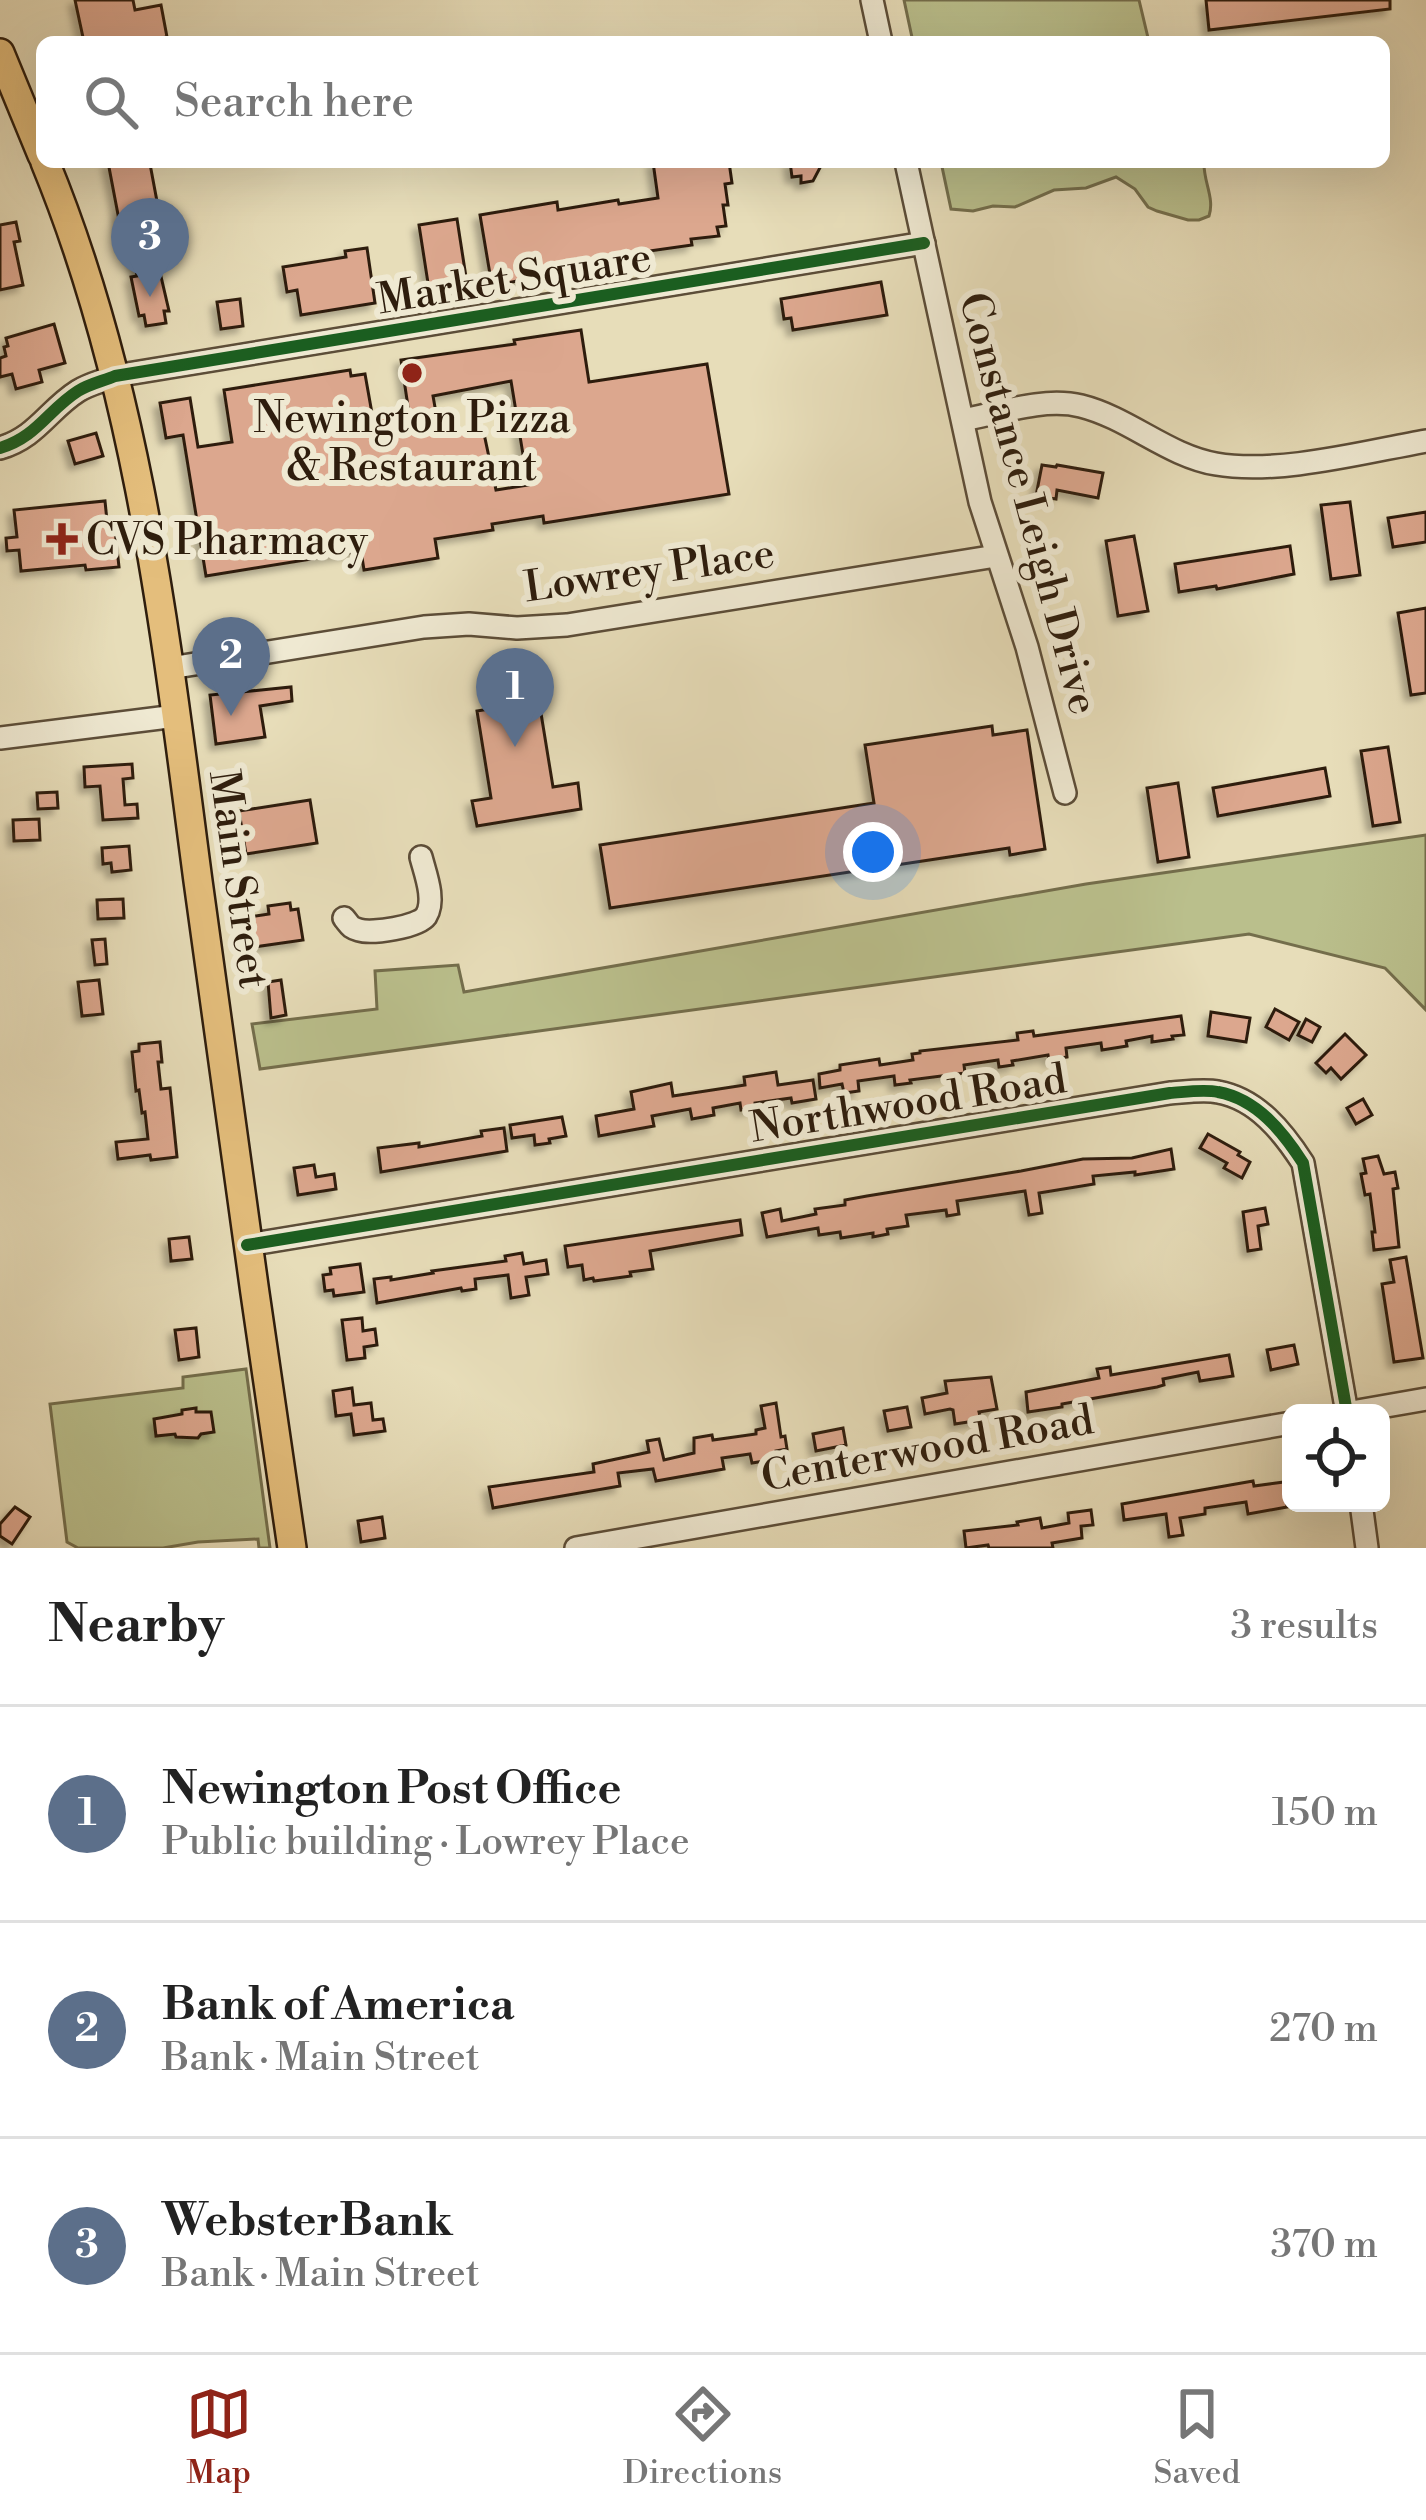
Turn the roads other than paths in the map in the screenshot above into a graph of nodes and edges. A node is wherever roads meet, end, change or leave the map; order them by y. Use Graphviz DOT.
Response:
graph roads {
  1 [pos="872,0"];
  2 [pos="880,36"];
  3 [pos="0,53"];
  4 [pos="36,142"];
  5 [pos="47,168"];
  6 [pos="907,168"];
  7 [pos="924,243"];
  8 [pos="115,376"];
  9 [pos="963,420"];
  10 [pos="1426,441"];
  11 [pos="0,448"];
  12 [pos="996,556"];
  13 [pos="170,668"];
  14 [pos="176,716"];
  15 [pos="0,737"];
  16 [pos="1065,793"];
  17 [pos="421,857"];
  18 [pos="344,918"];
  19 [pos="247,1245"];
  20 [pos="1426,1399"];
  21 [pos="1345,1404"];
  22 [pos="1390,1405"];
  23 [pos="1282,1425"];
  24 [pos="1361,1512"];
  25 [pos="292,1548"];
  26 [pos="576,1548"];
  27 [pos="1367,1548"];
  1 -- 2 [label="street"];
  3 -- 4 [label="main road, Main Street"];
  5 -- 8 [label="main road, Main Street"];
  6 -- 7 [label="street, Constance Leigh Drive"];
  7 -- 8 [label="street, Market Square"];
  7 -- 9 [label="street, Constance Leigh Drive"];
  8 -- 11 [label="street, Market Square"];
  8 -- 13 [label="main road, Main Street"];
  9 -- 10 [label="street"];
  9 -- 12 [label="street, Constance Leigh Drive"];
  12 -- 13 [label="street, Lowrey Place"];
  12 -- 16 [label="street, Constance Leigh Drive"];
  13 -- 14 [label="main road, Main Street"];
  14 -- 15 [label="street"];
  14 -- 19 [label="main road, Main Street"];
  17 -- 18 [label="street"];
  19 -- 21 [label="street, Northwood Road"];
  19 -- 25 [label="main road, Main Street"];
  20 -- 22 [label="street"];
  23 -- 26 [label="street, Centerwood Road"];
  24 -- 27 [label="street"];
}
